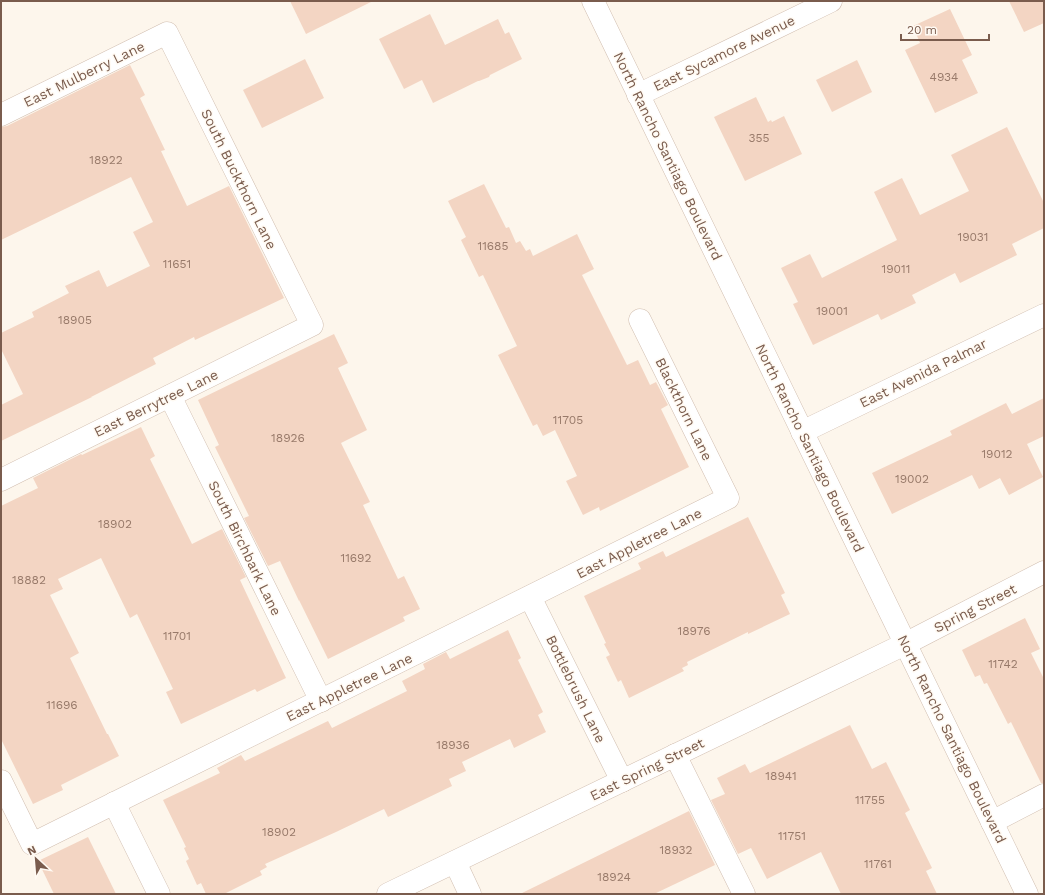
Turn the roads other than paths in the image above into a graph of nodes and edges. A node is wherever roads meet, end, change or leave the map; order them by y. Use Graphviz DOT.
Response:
graph roads {
  1 [pos="593,1"];
  2 [pos="831,1"];
  3 [pos="166,33"];
  4 [pos="638,95"];
  5 [pos="1,115"];
  6 [pos="1044,315"];
  7 [pos="640,320"];
  8 [pos="312,325"];
  9 [pos="170,396"];
  10 [pos="802,432"];
  11 [pos="1,480"];
  12 [pos="728,498"];
  13 [pos="1044,572"];
  14 [pos="530,597"];
  15 [pos="905,644"];
  16 [pos="321,701"];
  17 [pos="675,755"];
  18 [pos="1,781"];
  19 [pos="622,781"];
  20 [pos="1044,795"];
  21 [pos="114,803"];
  22 [pos="992,822"];
  23 [pos="455,862"];
  24 [pos="159,894"];
  25 [pos="388,894"];
  26 [pos="470,894"];
  27 [pos="744,894"];
  28 [pos="1027,894"];
  1 -- 4 [label="street, North Rancho Santiago Boulevard"];
  2 -- 4 [label="street, East Sycamore Avenue"];
  3 -- 5 [label="street, East Mulberry Lane"];
  3 -- 8 [label="street, South Buckthorn Lane"];
  4 -- 10 [label="street, North Rancho Santiago Boulevard"];
  6 -- 10 [label="street, East Avenida Palmar"];
  7 -- 12 [label="street, Blackthorn Lane"];
  8 -- 9 [label="street, East Berrytree Lane"];
  9 -- 11 [label="street, East Berrytree Lane"];
  9 -- 16 [label="street, South Birchbark Lane"];
  10 -- 15 [label="street, North Rancho Santiago Boulevard"];
  12 -- 14 [label="street, East Appletree Lane"];
  13 -- 15 [label="street, Spring Street"];
  14 -- 16 [label="street, East Appletree Lane"];
  14 -- 19 [label="street, Bottlebrush Lane"];
  15 -- 17 [label="street, East Spring Street"];
  15 -- 22 [label="street, North Rancho Santiago Boulevard"];
  16 -- 21 [label="street, East Appletree Lane"];
  17 -- 19 [label="street, East Spring Street"];
  17 -- 27 [label="street"];
  18 -- 21 [label="street, East Appletree Lane"];
  19 -- 23 [label="street, East Spring Street"];
  20 -- 22 [label="street"];
  21 -- 24 [label="street"];
  22 -- 28 [label="street, North Rancho Santiago Boulevard"];
  23 -- 25 [label="street, East Spring Street"];
  23 -- 26 [label="street"];
}
